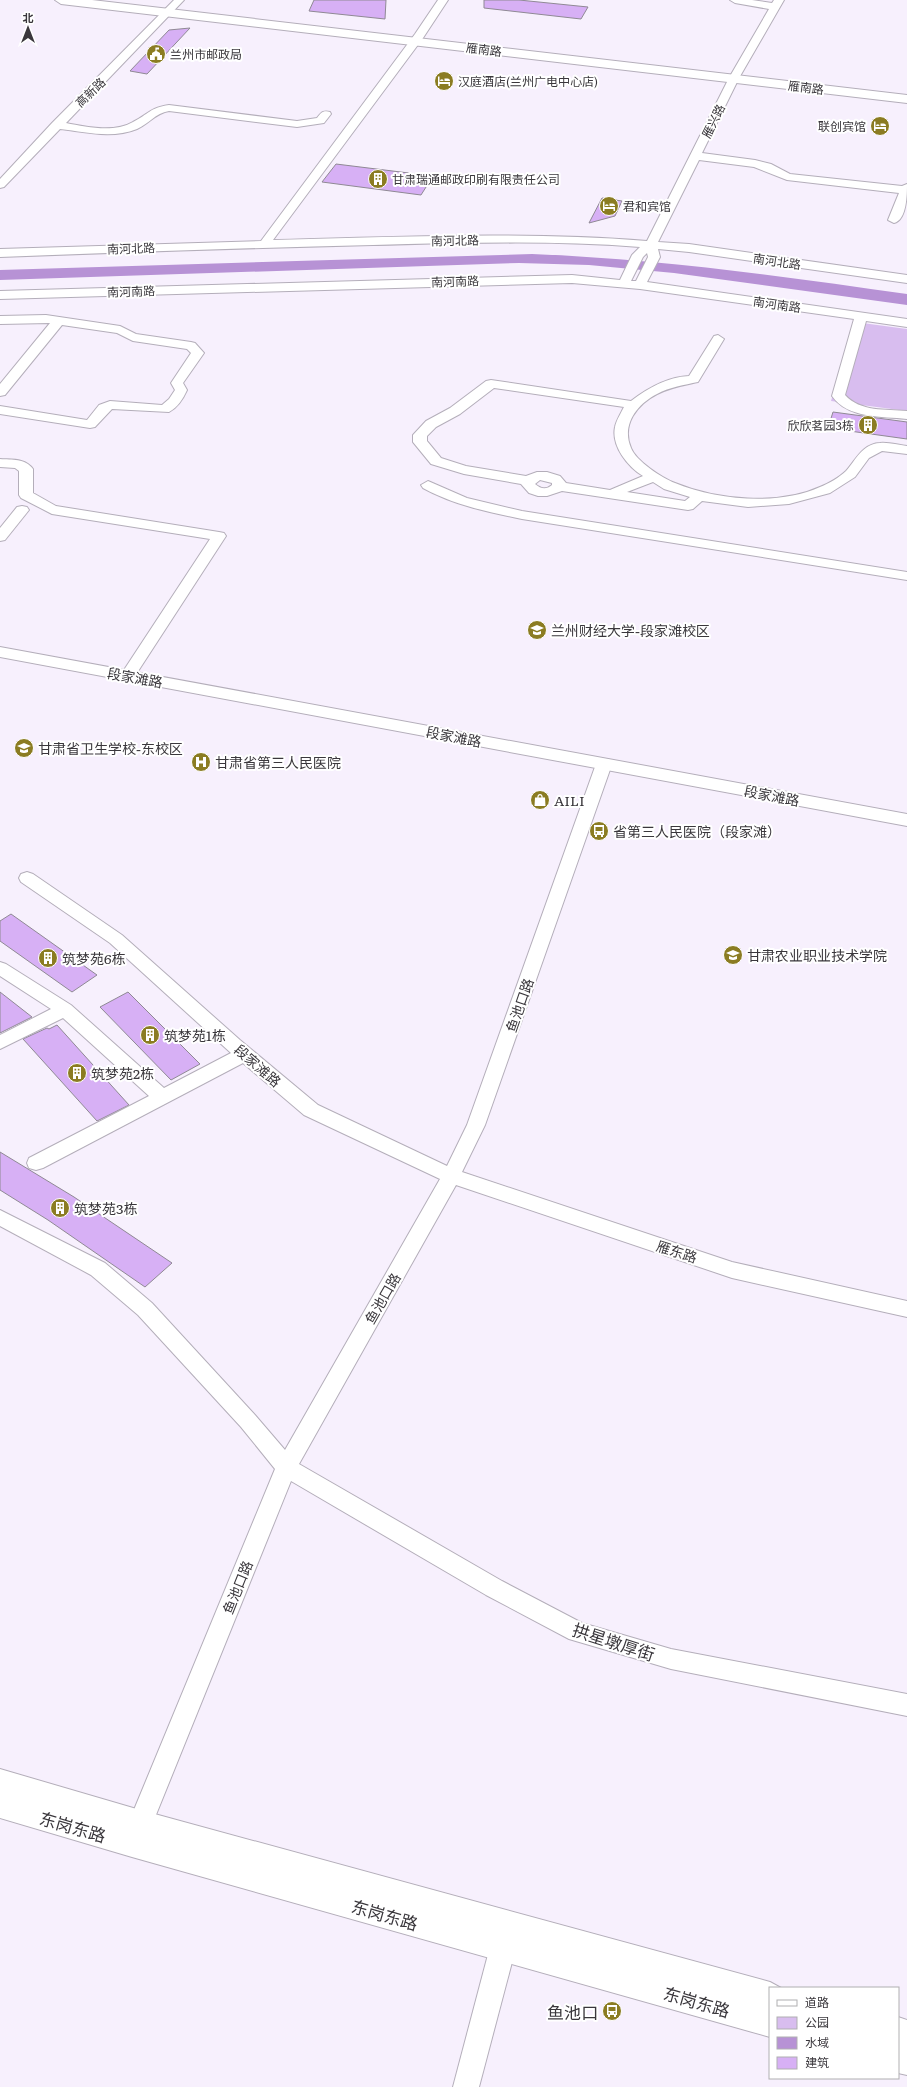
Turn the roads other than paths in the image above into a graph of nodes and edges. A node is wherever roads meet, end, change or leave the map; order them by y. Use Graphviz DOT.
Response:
graph roads {
  1 [pos="61,0"];
  2 [pos="179,0"];
  3 [pos="443,0"];
  4 [pos="736,0"];
  5 [pos="778,4"];
  6 [pos="168,12"];
  7 [pos="414,41"];
  8 [pos="734,78"];
  9 [pos="907,99"];
  10 [pos="326,114"];
  11 [pos="56,125"];
  12 [pos="695,156"];
  13 [pos="0,185"];
  14 [pos="906,189"];
  15 [pos="894,220"];
  16 [pos="264,244"];
  17 [pos="651,244"];
  18 [pos="0,253"];
  19 [pos="627,279"];
  20 [pos="907,279"];
  21 [pos="642,281"];
  22 [pos="0,295"];
  23 [pos="861,316"];
  24 [pos="0,320"];
  25 [pos="59,321"];
  26 [pos="907,323"];
  27 [pos="718,339"];
  28 [pos="0,392"];
  29 [pos="634,405"];
  30 [pos="0,410"];
  31 [pos="907,415"];
  32 [pos="907,450"];
  33 [pos="864,455"];
  34 [pos="907,461"];
  35 [pos="0,463"];
  36 [pos="653,476"];
  37 [pos="428,485"];
  38 [pos="532,486"];
  39 [pos="611,494"];
  40 [pos="700,496"];
  41 [pos="22,510"];
  42 [pos="522,515"];
  43 [pos="0,537"];
  44 [pos="907,576"];
  45 [pos="0,652"];
  46 [pos="128,676"];
  47 [pos="604,764"];
  48 [pos="907,820"];
  49 [pos="28,878"];
  50 [pos="0,968"];
  51 [pos="65,1008"];
  52 [pos="0,1043"];
  53 [pos="244,1054"];
  54 [pos="162,1097"];
  55 [pos="36,1163"];
  56 [pos="451,1176"];
  57 [pos="0,1217"];
  58 [pos="907,1309"];
  59 [pos="286,1467"];
  60 [pos="907,1705"];
  61 [pos="0,1783"];
  62 [pos="0,1804"];
  63 [pos="136,1834"];
  64 [pos="503,1947"];
  65 [pos="769,1998"];
  66 [pos="769,2021"];
  67 [pos="466,2087"];
  1 -- 6 [label="main road, 雁南路"];
  2 -- 6 [label="street, 高新路"];
  3 -- 7 [label="street"];
  4 -- 5 [label="street"];
  5 -- 8 [label="street, 雁兴路"];
  6 -- 7 [label="main road, 雁南路"];
  6 -- 11 [label="street, 高新路"];
  7 -- 8 [label="main road, 雁南路"];
  7 -- 16 [label="street"];
  8 -- 9 [label="main road, 雁南路"];
  8 -- 12 [label="street, 雁兴路"];
  10 -- 11 [label="street"];
  11 -- 13 [label="street, 高新路"];
  12 -- 14 [label="street"];
  12 -- 17 [label="street, 雁兴路"];
  14 -- 15 [label="street"];
  16 -- 17 [label="street, 南河北路"];
  16 -- 18 [label="street, 南河北路"];
  17 -- 19 [label="street"];
  17 -- 20 [label="street, 南河北路"];
  17 -- 21 [label="street"];
  19 -- 21 [label="street, 南河南路"];
  19 -- 22 [label="street, 南河南路"];
  21 -- 23 [label="street, 南河南路"];
  23 -- 26 [label="street, 南河南路"];
  23 -- 31 [label="street"];
  24 -- 25 [label="street"];
  25 -- 28 [label="street"];
  25 -- 30 [label="street"];
  27 -- 29 [label="street"];
  29 -- 36 [label="street"];
  29 -- 38 [label="street"];
  32 -- 33 [label="street"];
  33 -- 34 [label="street"];
  33 -- 40 [label="street"];
  35 -- 46 [label="street"];
  36 -- 39 [label="street"];
  36 -- 40 [label="street"];
  37 -- 42 [label="street"];
  38 -- 39 [label="street"];
  38 -- 42 [label="street"];
  39 -- 40 [label="street"];
  41 -- 43 [label="street"];
  42 -- 44 [label="street"];
  45 -- 46 [label="main road, 段家滩路"];
  46 -- 47 [label="main road, 段家滩路"];
  47 -- 48 [label="main road, 段家滩路"];
  47 -- 56 [label="street, 鱼池口路"];
  49 -- 53 [label="street, 段家滩路"];
  50 -- 51 [label="street"];
  51 -- 52 [label="street"];
  51 -- 54 [label="street"];
  53 -- 54 [label="street"];
  53 -- 56 [label="street, 段家滩路"];
  54 -- 55 [label="street"];
  56 -- 58 [label="street, 雁东路"];
  56 -- 59 [label="street, 鱼池口路"];
  57 -- 59 [label="street"];
  59 -- 60 [label="street, 拱星墩厚街"];
  59 -- 63 [label="street, 鱼池口路"];
  61 -- 63 [label="main road, 东岗东路"];
  62 -- 63 [label="main road, 东岗东路"];
  63 -- 64 [label="main road, 东岗东路"];
  63 -- 65 [label="main road, 东岗东路"];
  64 -- 66 [label="main road, 东岗东路"];
  64 -- 67 [label="street"];
}
